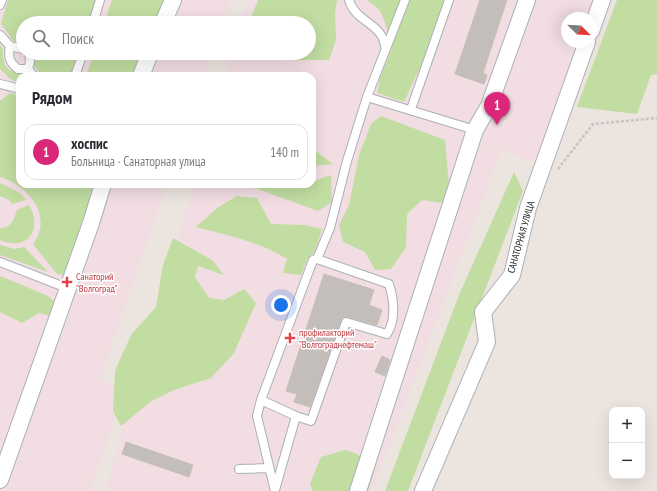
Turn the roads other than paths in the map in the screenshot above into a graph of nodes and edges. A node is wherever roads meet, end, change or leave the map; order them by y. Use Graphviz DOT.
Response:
graph roads {
  1 [pos="2,0"];
  2 [pos="100,0"];
  3 [pos="173,0"];
  4 [pos="350,0"];
  5 [pos="405,0"];
  6 [pos="449,0"];
  7 [pos="527,0"];
  8 [pos="602,0"];
  9 [pos="0,5"];
  10 [pos="597,14"];
  11 [pos="95,16"];
  12 [pos="166,16"];
  13 [pos="0,35"];
  14 [pos="10,46"];
  15 [pos="16,47"];
  16 [pos="385,47"];
  17 [pos="585,48"];
  18 [pos="30,60"];
  19 [pos="81,60"];
  20 [pos="147,60"];
  21 [pos="28,69"];
  22 [pos="31,72"];
  23 [pos="76,72"];
  24 [pos="143,72"];
  25 [pos="0,84"];
  26 [pos="16,88"];
  27 [pos="367,97"];
  28 [pos="411,109"];
  29 [pos="475,130"];
  30 [pos="102,188"];
  31 [pos="317,259"];
  32 [pos="0,262"];
  33 [pos="67,288"];
  34 [pos="261,400"];
  35 [pos="296,416"];
  36 [pos="269,468"];
  37 [pos="238,469"];
  38 [pos="0,480"];
  39 [pos="275,491"];
  40 [pos="358,491"];
  41 [pos="423,491"];
  1 -- 9 [label="lane"];
  2 -- 11 [label="lane"];
  3 -- 12 [label="street"];
  4 -- 16 [label="lane"];
  5 -- 16 [label="lane"];
  6 -- 28 [label="lane"];
  7 -- 29 [label="street"];
  8 -- 10 [label="street"];
  13 -- 14 [label="lane"];
  14 -- 15 [label="lane"];
  14 -- 21 [label="lane"];
  16 -- 27 [label="lane"];
  17 -- 41 [label="street, САНАТОРНАЯ УЛИЦА"];
  18 -- 21 [label="lane"];
  19 -- 23 [label="lane"];
  20 -- 24 [label="street"];
  21 -- 22 [label="lane"];
  25 -- 26 [label="lane"];
  27 -- 28 [label="lane"];
  27 -- 31 [label="lane"];
  28 -- 29 [label="lane"];
  29 -- 40 [label="street"];
  30 -- 33 [label="street"];
  31 -- 34 [label="lane"];
  31 -- 35 [label="lane"];
  32 -- 33 [label="lane"];
  33 -- 38 [label="street"];
  34 -- 35 [label="lane"];
  34 -- 36 [label="lane"];
  35 -- 39 [label="lane"];
  36 -- 37 [label="lane"];
  36 -- 39 [label="lane"];
}
